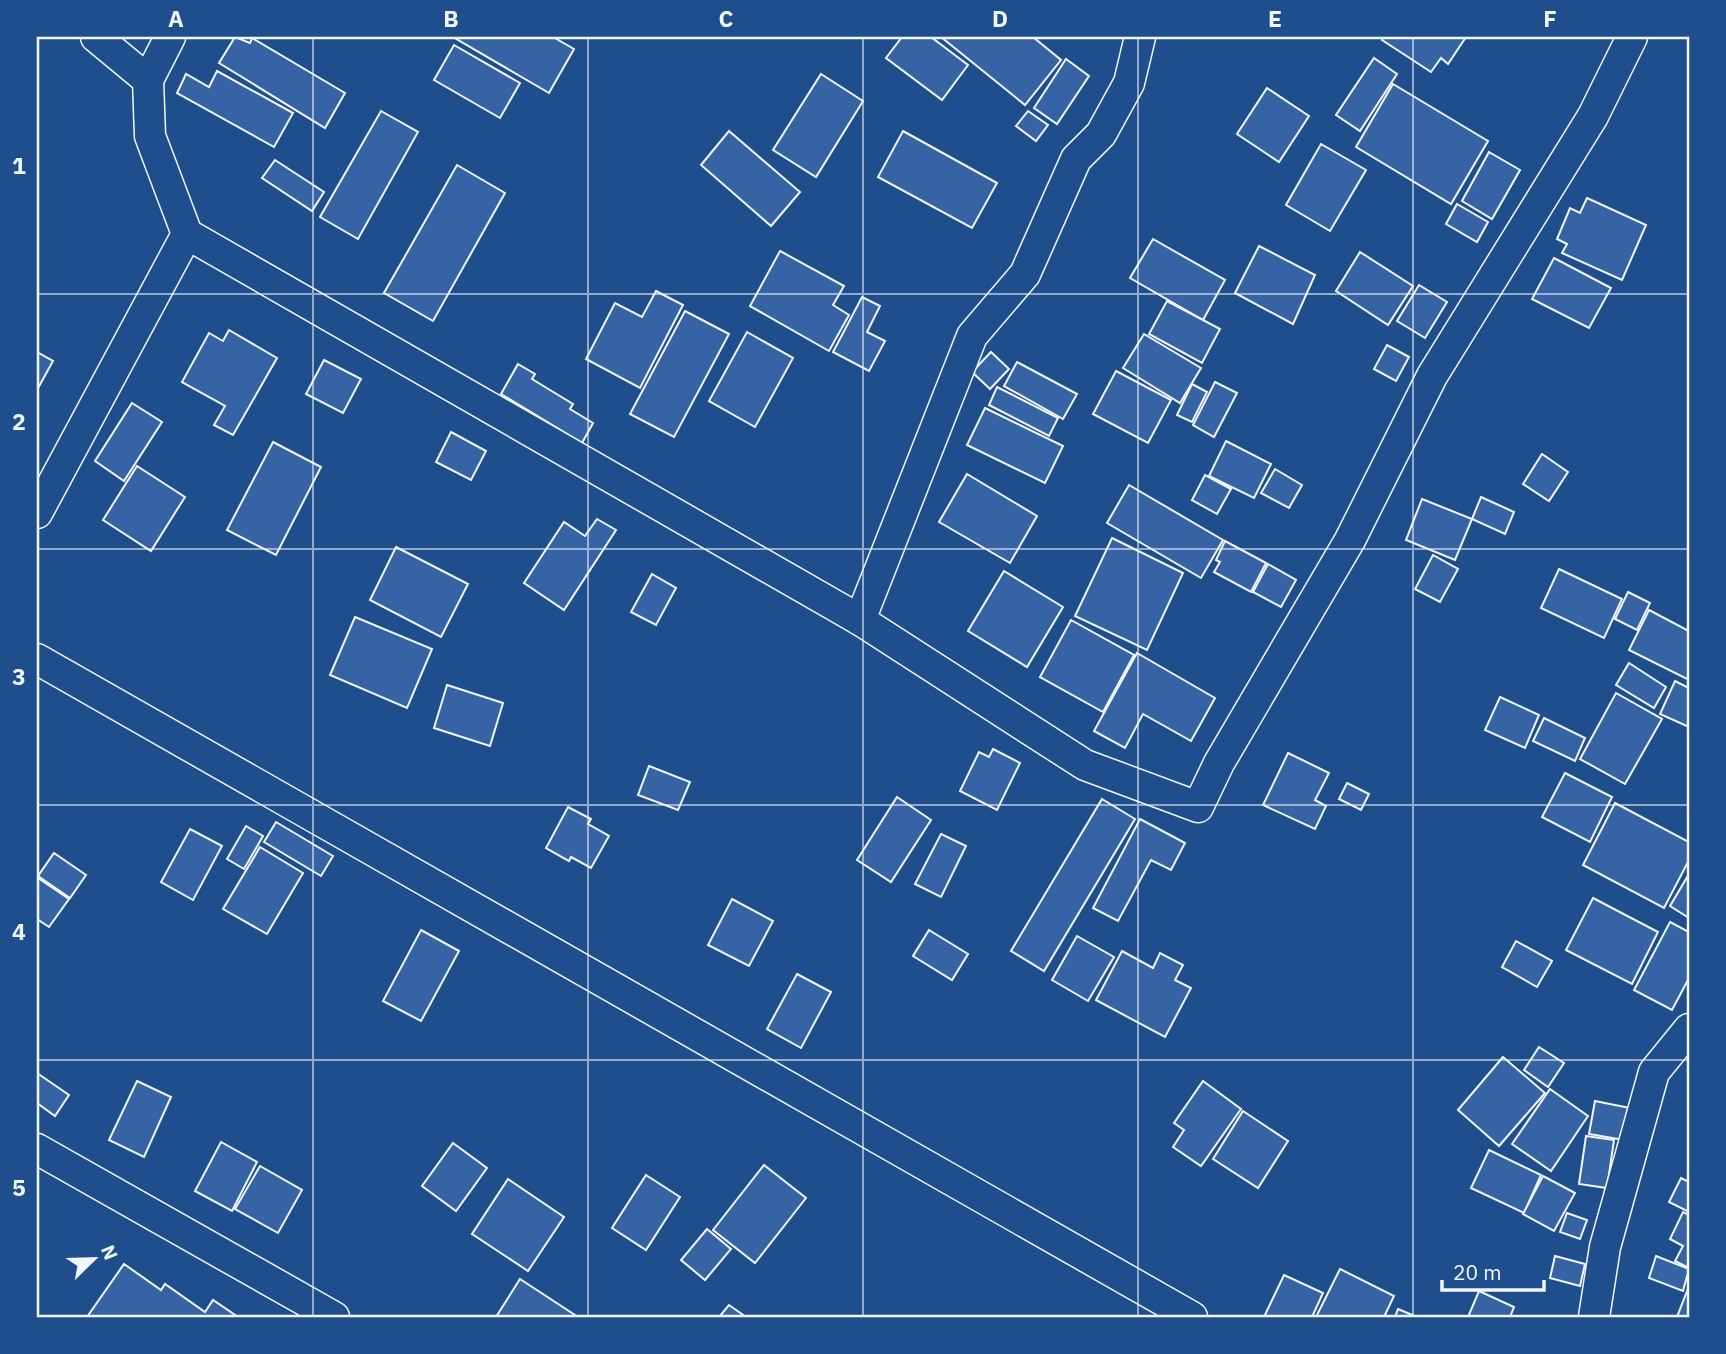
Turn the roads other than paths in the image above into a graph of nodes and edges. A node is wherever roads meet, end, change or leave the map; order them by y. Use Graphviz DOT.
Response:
graph roads {
  1 [pos="96,37"];
  2 [pos="170,37"];
  3 [pos="1140,37"];
  4 [pos="1632,37"];
  5 [pos="148,80"];
  6 [pos="187,234"];
  7 [pos="37,513"];
  8 [pos="860,620"];
  9 [pos="37,659"];
  10 [pos="1689,1029"];
  11 [pos="37,1149"];
  12 [pos="334,1317"];
  13 [pos="1192,1317"];
  14 [pos="1594,1317"];
  1 -- 5 [label="street"];
  2 -- 5 [label="street"];
  3 -- 8 [label="street"];
  4 -- 8 [label="street"];
  5 -- 6 [label="street"];
  6 -- 7 [label="street"];
  6 -- 8 [label="street"];
  9 -- 13 [label="street"];
  10 -- 14 [label="street"];
  11 -- 12 [label="street"];
}
